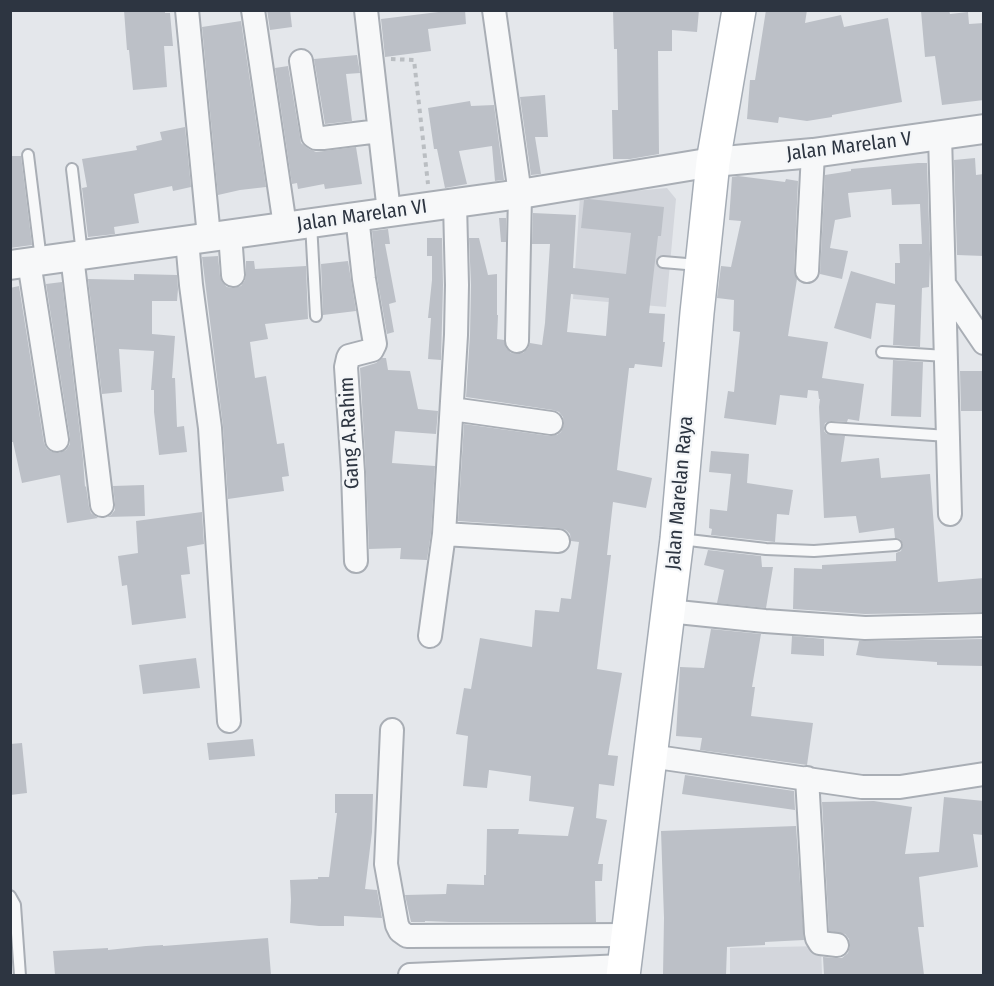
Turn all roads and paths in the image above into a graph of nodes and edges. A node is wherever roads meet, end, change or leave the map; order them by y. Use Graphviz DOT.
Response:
graph roads {
  1 [pos="187,10"];
  2 [pos="253,10"];
  3 [pos="366,10"];
  4 [pos="494,10"];
  5 [pos="738,10"];
  6 [pos="371,57"];
  7 [pos="301,61"];
  8 [pos="984,129"];
  9 [pos="379,131"];
  10 [pos="940,135"];
  11 [pos="813,153"];
  12 [pos="28,155"];
  13 [pos="713,162"];
  14 [pos="72,169"];
  15 [pos="520,194"];
  16 [pos="443,204"];
  17 [pos="389,212"];
  18 [pos="357,216"];
  19 [pos="298,224"];
  20 [pos="209,237"];
  21 [pos="77,256"];
  22 [pos="27,262"];
  23 [pos="663,262"];
  24 [pos="702,265"];
  25 [pos="807,271"];
  26 [pos="233,275"];
  27 [pos="944,284"];
  28 [pos="316,316"];
  29 [pos="517,341"];
  30 [pos="984,342"];
  31 [pos="882,352"];
  32 [pos="946,356"];
  33 [pos="452,409"];
  34 [pos="551,423"];
  35 [pos="831,428"];
  36 [pos="948,436"];
  37 [pos="57,440"];
  38 [pos="102,505"];
  39 [pos="950,513"];
  40 [pos="444,534"];
  41 [pos="677,539"];
  42 [pos="558,541"];
  43 [pos="896,544"];
  44 [pos="356,561"];
  45 [pos="668,611"];
  46 [pos="984,625"];
  47 [pos="430,636"];
  48 [pos="229,721"];
  49 [pos="392,730"];
  50 [pos="650,756"];
  51 [pos="984,774"];
  52 [pos="807,778"];
  53 [pos="10,896"];
  54 [pos="837,945"];
  55 [pos="625,958"];
  56 [pos="20,975"];
  57 [pos="410,975"];
  1 -- 20 [label="street"];
  2 -- 19 [label="street"];
  3 -- 6 [label="street"];
  4 -- 15 [label="street"];
  5 -- 13 [label="main road, Jalan Marelan Raya"];
  6 -- 9 [label="street"];
  6 -- 16 [label="path"];
  7 -- 9 [label="street"];
  8 -- 10 [label="street, Jalan Marelan V"];
  9 -- 17 [label="street"];
  10 -- 11 [label="street, Jalan Marelan V"];
  10 -- 27 [label="street"];
  11 -- 13 [label="street, Jalan Marelan V"];
  11 -- 25 [label="street"];
  12 -- 22 [label="lane"];
  13 -- 15 [label="street, Jalan Marelan VI"];
  13 -- 24 [label="main road, Jalan Marelan Raya"];
  14 -- 21 [label="lane"];
  15 -- 16 [label="street, Jalan Marelan VI"];
  15 -- 29 [label="street"];
  16 -- 17 [label="street, Jalan Marelan VI"];
  16 -- 33 [label="street"];
  17 -- 18 [label="street, Jalan Marelan VI"];
  18 -- 19 [label="street, Jalan Marelan VI"];
  18 -- 44 [label="street, Gang A.Rahim"];
  19 -- 20 [label="street, Jalan Marelan VI"];
  19 -- 28 [label="lane"];
  20 -- 21 [label="street, Jalan Marelan VI"];
  20 -- 26 [label="street"];
  20 -- 48 [label="street"];
  21 -- 22 [label="street, Jalan Marelan VI"];
  21 -- 38 [label="street"];
  22 -- 37 [label="street"];
  23 -- 24 [label="lane"];
  24 -- 41 [label="main road, Jalan Marelan Raya"];
  27 -- 30 [label="street"];
  27 -- 32 [label="street"];
  31 -- 32 [label="lane"];
  32 -- 36 [label="street"];
  33 -- 34 [label="street"];
  33 -- 40 [label="street"];
  35 -- 36 [label="lane"];
  36 -- 39 [label="street"];
  40 -- 42 [label="street"];
  40 -- 47 [label="street"];
  41 -- 43 [label="lane"];
  41 -- 45 [label="main road, Jalan Marelan Raya"];
  45 -- 46 [label="street"];
  45 -- 50 [label="main road, Jalan Marelan Raya"];
  49 -- 55 [label="street"];
  50 -- 52 [label="street"];
  50 -- 55 [label="main road, Jalan Marelan Raya"];
  51 -- 52 [label="street"];
  52 -- 54 [label="street"];
  53 -- 56 [label="lane"];
  55 -- 57 [label="street"];
}
